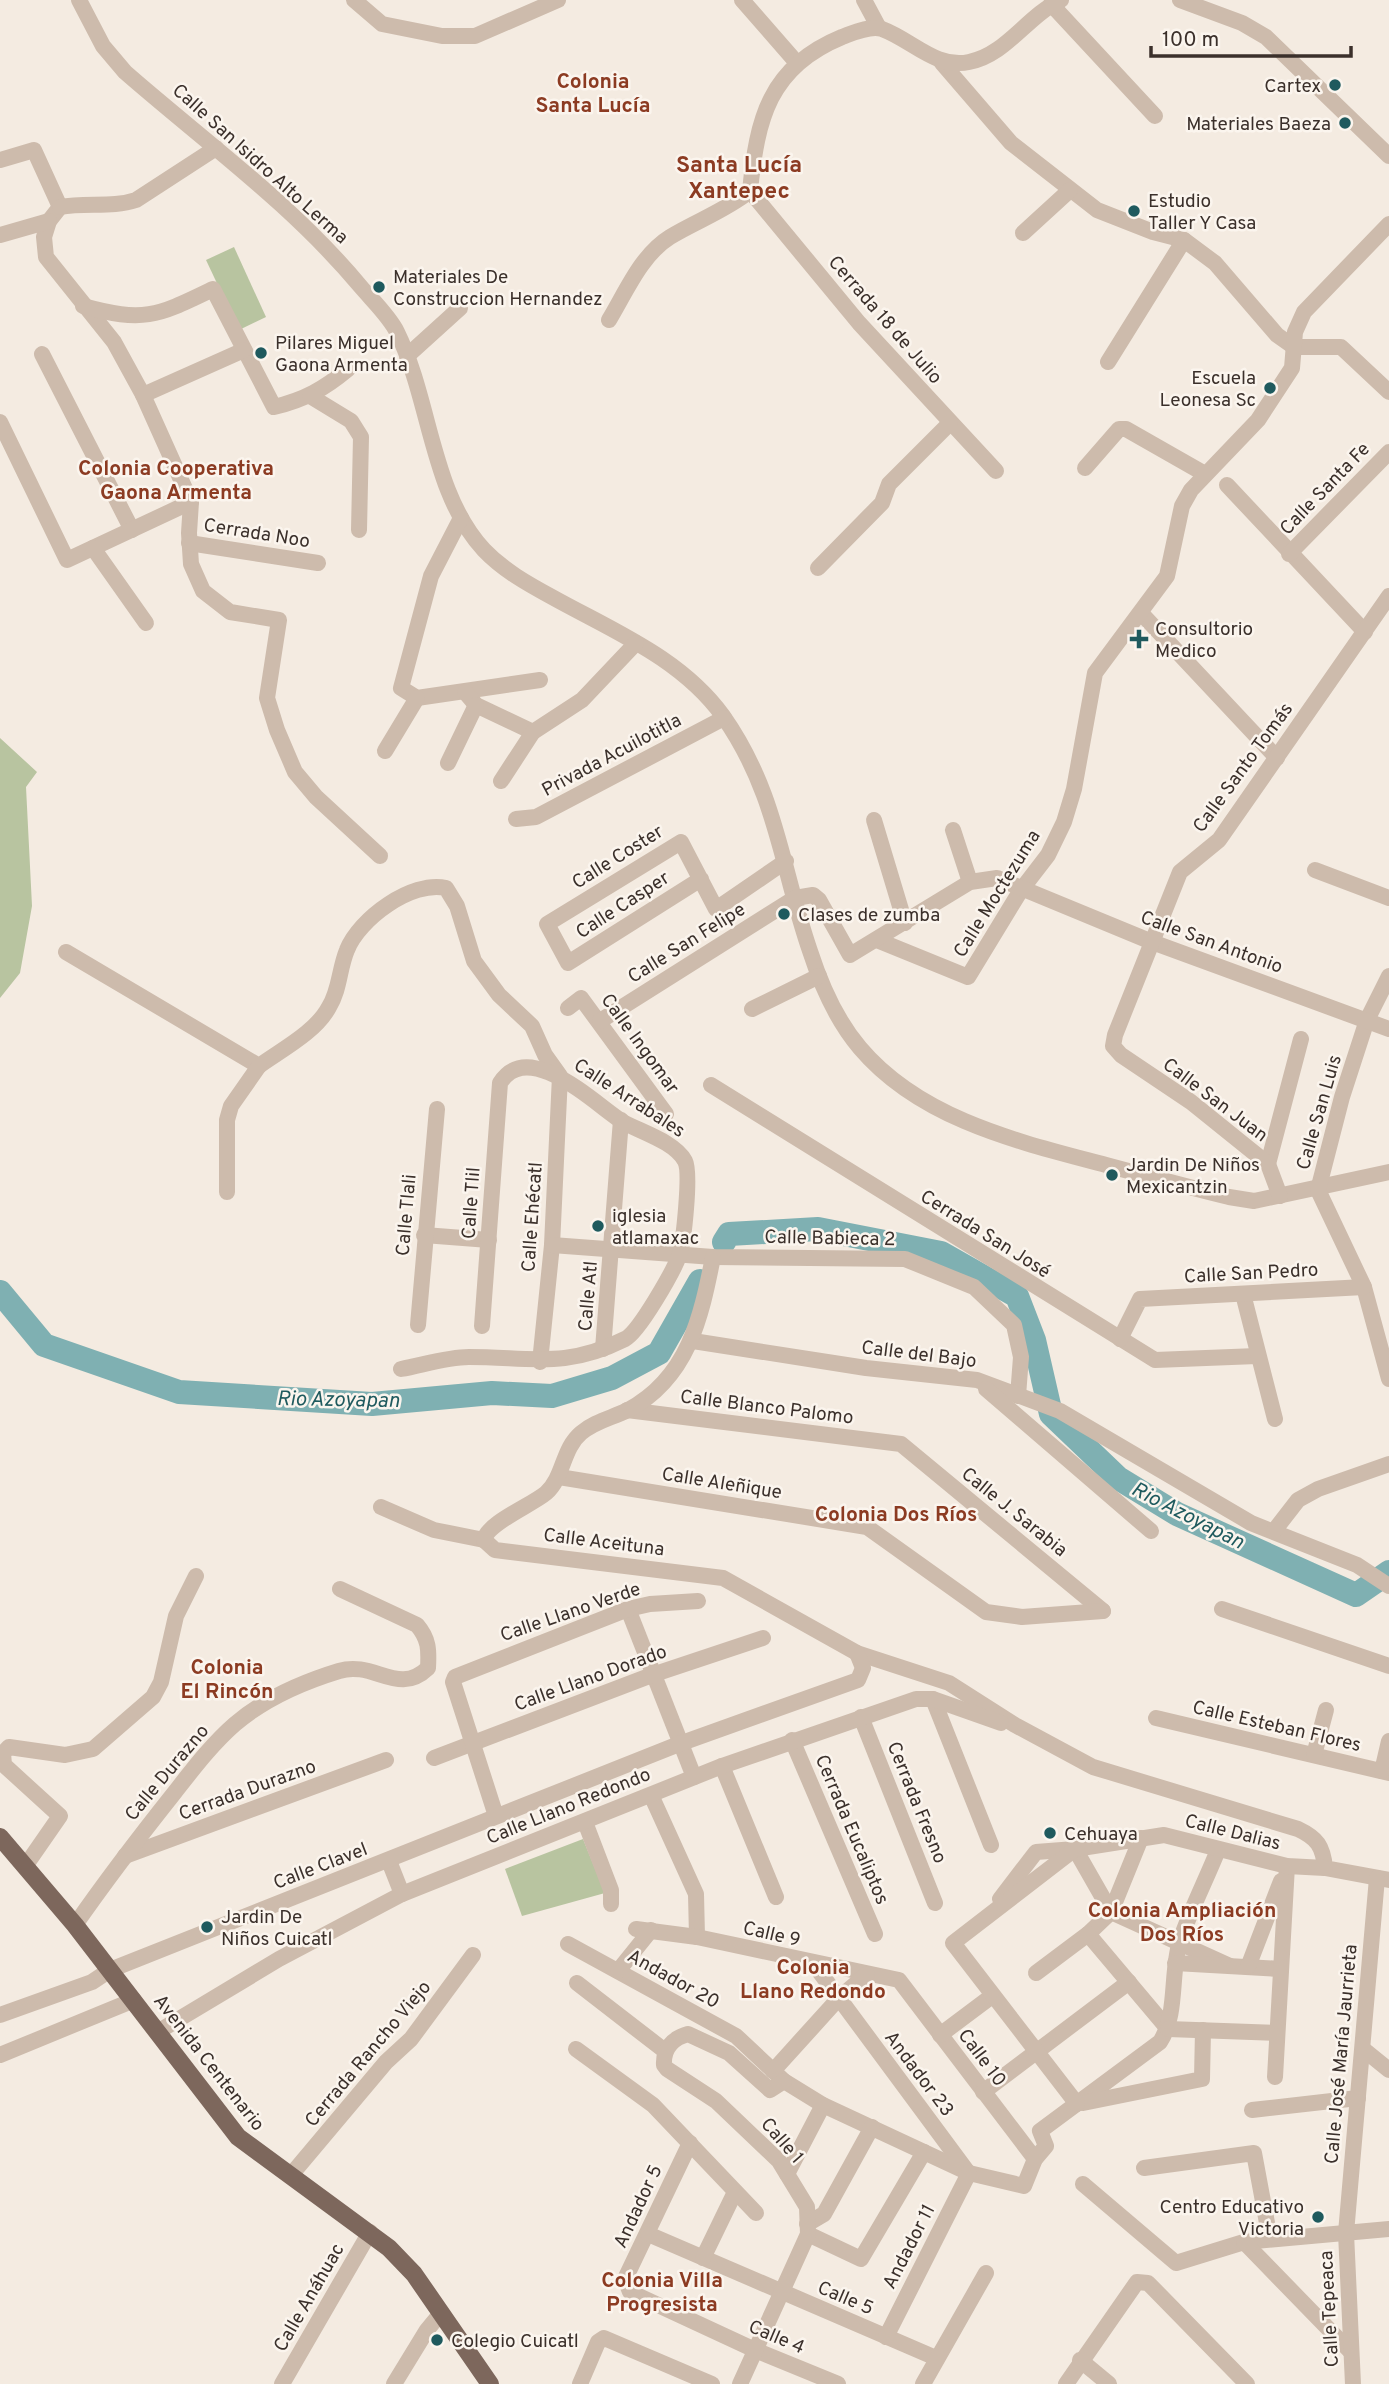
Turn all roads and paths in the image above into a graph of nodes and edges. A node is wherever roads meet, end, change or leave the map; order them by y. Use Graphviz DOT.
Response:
graph roads {
  1 [pos="79,0"];
  2 [pos="354,0"];
  3 [pos="558,0"];
  4 [pos="742,0"];
  5 [pos="864,0"];
  6 [pos="1180,0"];
  7 [pos="1056,2"];
  8 [pos="879,28"];
  9 [pos="797,63"];
  10 [pos="942,63"];
  11 [pos="1155,116"];
  12 [pos="216,148"];
  13 [pos="1389,156"];
  14 [pos="0,160"];
  15 [pos="1070,190"];
  16 [pos="750,191"];
  17 [pos="60,207"];
  18 [pos="49,220"];
  19 [pos="1389,224"];
  20 [pos="1023,233"];
  21 [pos="0,235"];
  22 [pos="1184,240"];
  23 [pos="83,306"];
  24 [pos="460,308"];
  25 [pos="609,320"];
  26 [pos="1294,346"];
  27 [pos="244,350"];
  28 [pos="42,354"];
  29 [pos="407,356"];
  30 [pos="1108,362"];
  31 [pos="348,369"];
  32 [pos="1389,392"];
  33 [pos="143,396"];
  34 [pos="310,396"];
  35 [pos="0,422"];
  36 [pos="950,423"];
  37 [pos="1389,452"];
  38 [pos="1085,468"];
  39 [pos="996,471"];
  40 [pos="1205,474"];
  41 [pos="1227,485"];
  42 [pos="191,502"];
  43 [pos="461,518"];
  44 [pos="132,530"];
  45 [pos="359,530"];
  46 [pos="189,543"];
  47 [pos="93,548"];
  48 [pos="1289,554"];
  49 [pos="318,563"];
  50 [pos="818,568"];
  51 [pos="1389,596"];
  52 [pos="1141,613"];
  53 [pos="146,623"];
  54 [pos="1365,632"];
  55 [pos="636,643"];
  56 [pos="540,680"];
  57 [pos="410,695"];
  58 [pos="470,698"];
  59 [pos="724,718"];
  60 [pos="533,732"];
  61 [pos="385,751"];
  62 [pos="1276,758"];
  63 [pos="448,762"];
  64 [pos="501,781"];
  65 [pos="516,819"];
  66 [pos="874,820"];
  67 [pos="953,830"];
  68 [pos="380,856"];
  69 [pos="786,861"];
  70 [pos="1314,870"];
  71 [pos="701,878"];
  72 [pos="970,882"];
  73 [pos="1021,890"];
  74 [pos="795,898"];
  75 [pos="1389,898"];
  76 [pos="905,923"];
  77 [pos="547,924"];
  78 [pos="877,940"];
  79 [pos="1152,942"];
  80 [pos="66,952"];
  81 [pos="819,976"];
  82 [pos="1389,976"];
  83 [pos="575,1003"];
  84 [pos="752,1009"];
  85 [pos="1367,1020"];
  86 [pos="600,1021"];
  87 [pos="1389,1029"];
  88 [pos="1301,1039"];
  89 [pos="1113,1046"];
  90 [pos="259,1066"];
  91 [pos="560,1076"];
  92 [pos="500,1083"];
  93 [pos="710,1085"];
  94 [pos="437,1109"];
  95 [pos="666,1114"];
  96 [pos="621,1121"];
  97 [pos="1268,1164"];
  98 [pos="1389,1172"];
  99 [pos="1318,1189"];
  100 [pos="227,1192"];
  101 [pos="1280,1196"];
  102 [pos="424,1235"];
  103 [pos="489,1240"];
  104 [pos="552,1245"];
  105 [pos="612,1250"];
  106 [pos="679,1255"];
  107 [pos="713,1257"];
  108 [pos="1363,1287"];
  109 [pos="1243,1294"];
  110 [pos="418,1325"];
  111 [pos="482,1326"];
  112 [pos="1120,1339"];
  113 [pos="693,1341"];
  114 [pos="603,1349"];
  115 [pos="1257,1356"];
  116 [pos="540,1362"];
  117 [pos="401,1369"];
  118 [pos="1389,1379"];
  119 [pos="977,1380"];
  120 [pos="1024,1399"];
  121 [pos="628,1410"];
  122 [pos="1275,1419"];
  123 [pos="901,1444"];
  124 [pos="1389,1464"];
  125 [pos="559,1477"];
  126 [pos="381,1507"];
  127 [pos="1151,1531"];
  128 [pos="1274,1531"];
  129 [pos="484,1540"];
  130 [pos="195,1576"];
  131 [pos="1389,1587"];
  132 [pos="340,1590"];
  133 [pos="698,1601"];
  134 [pos="628,1609"];
  135 [pos="1222,1609"];
  136 [pos="1103,1611"];
  137 [pos="763,1638"];
  138 [pos="858,1653"];
  139 [pos="1389,1666"];
  140 [pos="652,1675"];
  141 [pos="933,1699"];
  142 [pos="1326,1710"];
  143 [pos="861,1717"];
  144 [pos="1156,1718"];
  145 [pos="1015,1725"];
  146 [pos="792,1740"];
  147 [pos="1389,1741"];
  148 [pos="471,1744"];
  149 [pos="679,1744"];
  150 [pos="1314,1755"];
  151 [pos="434,1758"];
  152 [pos="386,1760"];
  153 [pos="722,1766"];
  154 [pos="1386,1772"];
  155 [pos="694,1777"];
  156 [pos="651,1795"];
  157 [pos="496,1816"];
  158 [pos="585,1822"];
  159 [pos="0,1837"];
  160 [pos="1141,1838"];
  161 [pos="991,1845"];
  162 [pos="1075,1849"];
  163 [pos="1218,1850"];
  164 [pos="122,1857"];
  165 [pos="389,1861"];
  166 [pos="26,1865"];
  167 [pos="1287,1866"];
  168 [pos="1325,1868"];
  169 [pos="1383,1879"];
  170 [pos="402,1894"];
  171 [pos="776,1897"];
  172 [pos="935,1903"];
  173 [pos="611,1904"];
  174 [pos="1111,1912"];
  175 [pos="75,1924"];
  176 [pos="875,1934"];
  177 [pos="1088,1934"];
  178 [pos="696,1937"];
  179 [pos="1180,1941"];
  180 [pos="568,1944"];
  181 [pos="473,1955"];
  182 [pos="813,1963"];
  183 [pos="1175,1964"];
  184 [pos="1230,1966"];
  185 [pos="1248,1967"];
  186 [pos="1281,1969"];
  187 [pos="110,1970"];
  188 [pos="618,1971"];
  189 [pos="1036,1973"];
  190 [pos="867,1974"];
  191 [pos="899,1980"];
  192 [pos="1129,1982"];
  193 [pos="577,1983"];
  194 [pos="992,1996"];
  195 [pos="839,1998"];
  196 [pos="134,2000"];
  197 [pos="0,2015"];
  198 [pos="1168,2029"];
  199 [pos="1203,2030"];
  200 [pos="159,2031"];
  201 [pos="1277,2032"];
  202 [pos="940,2035"];
  203 [pos="576,2049"];
  204 [pos="1363,2049"];
  205 [pos="665,2051"];
  206 [pos="1036,2051"];
  207 [pos="0,2055"];
  208 [pos="1389,2070"];
  209 [pos="778,2076"];
  210 [pos="1275,2077"];
  211 [pos="983,2092"];
  212 [pos="1358,2098"];
  213 [pos="1077,2104"];
  214 [pos="823,2105"];
  215 [pos="1252,2110"];
  216 [pos="872,2127"];
  217 [pos="690,2143"];
  218 [pos="924,2152"];
  219 [pos="1035,2159"];
  220 [pos="1144,2168"];
  221 [pos="969,2173"];
  222 [pos="787,2174"];
  223 [pos="291,2175"];
  224 [pos="1083,2185"];
  225 [pos="735,2192"];
  226 [pos="756,2213"];
  227 [pos="808,2229"];
  228 [pos="370,2232"];
  229 [pos="1388,2232"];
  230 [pos="1346,2233"];
  231 [pos="648,2234"];
  232 [pos="1270,2239"];
  233 [pos="1244,2242"];
  234 [pos="703,2258"];
  235 [pos="986,2273"];
  236 [pos="626,2286"];
  237 [pos="781,2292"];
  238 [pos="441,2313"];
  239 [pos="886,2337"];
  240 [pos="755,2350"];
  241 [pos="1350,2351"];
  242 [pos="936,2358"];
  243 [pos="1080,2360"];
  244 [pos="582,2383"];
  245 [pos="282,2384"];
  246 [pos="394,2384"];
  247 [pos="490,2384"];
  248 [pos="712,2384"];
  249 [pos="740,2384"];
  250 [pos="838,2384"];
  251 [pos="923,2384"];
  252 [pos="1066,2384"];
  253 [pos="1109,2384"];
  254 [pos="1247,2384"];
  255 [pos="1353,2384"];
  1 -- 12 [label="street, Calle San Isidro Alto Lerma"];
  2 -- 3 [label="street"];
  4 -- 9 [label="street"];
  5 -- 8 [label="street"];
  6 -- 13 [label="street"];
  7 -- 10 [label="street"];
  7 -- 11 [label="street"];
  8 -- 9 [label="street"];
  8 -- 10 [label="street"];
  9 -- 16 [label="street"];
  10 -- 15 [label="street"];
  12 -- 17 [label="street"];
  12 -- 29 [label="street, Calle San Isidro Alto Lerma"];
  14 -- 17 [label="street"];
  15 -- 20 [label="street"];
  15 -- 22 [label="street"];
  16 -- 25 [label="street"];
  16 -- 36 [label="street, Cerrada 18 de Julio"];
  17 -- 18 [label="street"];
  18 -- 21 [label="street"];
  18 -- 23 [label="street"];
  19 -- 26 [label="street, Calle Moctezuma"];
  22 -- 26 [label="street"];
  22 -- 30 [label="street"];
  23 -- 27 [label="street"];
  23 -- 33 [label="street"];
  24 -- 29 [label="street"];
  26 -- 32 [label="street"];
  26 -- 40 [label="street, Calle Moctezuma"];
  27 -- 33 [label="street"];
  27 -- 34 [label="street"];
  28 -- 44 [label="street"];
  29 -- 43 [label="street, Calle San Isidro Alto Lerma"];
  31 -- 34 [label="street"];
  33 -- 42 [label="street"];
  34 -- 45 [label="street"];
  35 -- 47 [label="street"];
  36 -- 39 [label="street, Cerrada 18 de Julio"];
  36 -- 50 [label="street"];
  37 -- 48 [label="street, Calle Santa Fe"];
  38 -- 40 [label="street"];
  40 -- 52 [label="street, Calle Moctezuma"];
  41 -- 48 [label="street"];
  42 -- 44 [label="street"];
  42 -- 46 [label="street"];
  43 -- 55 [label="street, Calle San Isidro Alto Lerma"];
  43 -- 57 [label="street"];
  44 -- 47 [label="street"];
  46 -- 49 [label="street, Cerrada Noo"];
  46 -- 68 [label="street"];
  47 -- 53 [label="street"];
  48 -- 54 [label="street"];
  51 -- 54 [label="street, Calle Santo Tomás"];
  52 -- 62 [label="street"];
  52 -- 73 [label="street, Calle Moctezuma"];
  54 -- 62 [label="street, Calle Santo Tomás"];
  55 -- 59 [label="street, Calle San Isidro Alto Lerma"];
  55 -- 60 [label="street"];
  56 -- 58 [label="street"];
  57 -- 58 [label="street"];
  57 -- 61 [label="street"];
  58 -- 60 [label="street"];
  58 -- 63 [label="street"];
  59 -- 65 [label="street, Privada Acuilotitla"];
  59 -- 69 [label="street, Calle San Isidro Alto Lerma"];
  60 -- 64 [label="street"];
  62 -- 79 [label="street, Calle Santo Tomás"];
  66 -- 76 [label="street"];
  67 -- 72 [label="street"];
  69 -- 71 [label="street, Calle Coster"];
  69 -- 74 [label="street, Calle San Isidro Alto Lerma"];
  70 -- 75 [label="street"];
  71 -- 77 [label="street, Calle Coster"];
  71 -- 77 [label="street, Calle Casper"];
  72 -- 73 [label="street, Calle San Antonio"];
  72 -- 76 [label="street"];
  73 -- 78 [label="street, Calle Moctezuma"];
  73 -- 79 [label="street, Calle San Antonio"];
  74 -- 78 [label="street"];
  74 -- 81 [label="street, Calle San Isidro Alto Lerma"];
  74 -- 86 [label="street, Calle San Felipe"];
  76 -- 78 [label="street"];
  79 -- 85 [label="street, Calle San Antonio"];
  79 -- 89 [label="street, Calle Santo Tomás"];
  80 -- 90 [label="street"];
  81 -- 84 [label="street"];
  81 -- 101 [label="street, Calle San Isidro Alto Lerma"];
  82 -- 85 [label="street, Calle San Luis"];
  83 -- 86 [label="street, Calle Ingomar"];
  85 -- 87 [label="street, Calle San Antonio"];
  85 -- 99 [label="street, Calle San Luis"];
  86 -- 95 [label="street, Calle Ingomar"];
  88 -- 97 [label="street"];
  89 -- 97 [label="street, Calle San Juan"];
  90 -- 91 [label="street"];
  90 -- 100 [label="street"];
  91 -- 92 [label="street, Calle Arrabales"];
  91 -- 96 [label="street, Calle Arrabales"];
  91 -- 104 [label="street, Calle Ehécatl"];
  92 -- 103 [label="street, Calle Tlil"];
  93 -- 112 [label="street, Cerrada San José"];
  94 -- 102 [label="street, Calle Tlali"];
  96 -- 105 [label="street, Calle Atl"];
  96 -- 106 [label="street, Calle Arrabales"];
  97 -- 101 [label="street, Calle San Juan"];
  98 -- 99 [label="street, Calle San Isidro Alto Lerma"];
  99 -- 101 [label="street, Calle San Isidro Alto Lerma"];
  99 -- 108 [label="street, Calle San Luis"];
  102 -- 103 [label="street"];
  102 -- 110 [label="street, Calle Tlali"];
  103 -- 111 [label="street, Calle Tlil"];
  104 -- 105 [label="street"];
  104 -- 116 [label="street, Calle Ehécatl"];
  105 -- 106 [label="street"];
  105 -- 114 [label="street, Calle Atl"];
  106 -- 107 [label="street, Calle Babieca 2"];
  106 -- 114 [label="street, Calle Arrabales"];
  107 -- 113 [label="street"];
  107 -- 120 [label="street, Calle Babieca 2"];
  108 -- 109 [label="street, Calle San Pedro"];
  108 -- 118 [label="street, Calle San Luis"];
  109 -- 112 [label="street, Calle San Pedro"];
  109 -- 115 [label="street"];
  112 -- 115 [label="street, Cerrada San José"];
  113 -- 119 [label="street, Calle del Bajo"];
  113 -- 121 [label="street"];
  114 -- 116 [label="street, Calle Arrabales"];
  115 -- 122 [label="street"];
  116 -- 117 [label="street, Calle Arrabales"];
  119 -- 120 [label="street, Calle del Bajo"];
  119 -- 127 [label="street"];
  120 -- 128 [label="street, Calle del Bajo"];
  121 -- 123 [label="street, Calle Blanco Palomo"];
  121 -- 125 [label="street"];
  123 -- 136 [label="street, Calle J. Sarabia"];
  124 -- 128 [label="street"];
  125 -- 129 [label="street"];
  125 -- 136 [label="street, Calle Aleñique"];
  126 -- 129 [label="street, Calle Aceituna"];
  128 -- 131 [label="street, Calle del Bajo"];
  129 -- 138 [label="street, Calle Aceituna"];
  130 -- 166 [label="street"];
  132 -- 164 [label="street, Calle Durazno"];
  133 -- 134 [label="street, Calle Llano Verde"];
  134 -- 140 [label="street"];
  134 -- 148 [label="street, Calle Llano Verde"];
  135 -- 139 [label="street"];
  137 -- 140 [label="street, Calle Llano Dorado"];
  138 -- 145 [label="street"];
  138 -- 149 [label="street, Calle Llano Redondo"];
  140 -- 148 [label="street, Calle Llano Dorado"];
  140 -- 149 [label="street"];
  141 -- 143 [label="street, Calle Llano Redondo"];
  141 -- 145 [label="street, Calle Llano Redondo"];
  141 -- 161 [label="street"];
  142 -- 150 [label="street"];
  143 -- 146 [label="street, Calle Llano Redondo"];
  143 -- 172 [label="street, Cerrada Fresno"];
  144 -- 150 [label="street, Calle Esteban Flores"];
  145 -- 168 [label="street"];
  146 -- 153 [label="street, Calle Llano Redondo"];
  146 -- 176 [label="street, Cerrada Eucaliptos"];
  147 -- 154 [label="street"];
  148 -- 151 [label="street, Calle Llano Dorado"];
  148 -- 157 [label="street"];
  149 -- 155 [label="street"];
  149 -- 157 [label="street, Calle Llano Redondo"];
  150 -- 154 [label="street, Calle Esteban Flores"];
  152 -- 164 [label="street, Cerrada Durazno"];
  153 -- 155 [label="street, Calle Llano Redondo"];
  153 -- 171 [label="street"];
  155 -- 156 [label="street, Calle Llano Redondo"];
  156 -- 158 [label="street, Calle Llano Redondo"];
  156 -- 178 [label="street"];
  157 -- 165 [label="street, Calle Llano Redondo"];
  158 -- 170 [label="street, Calle Llano Redondo"];
  158 -- 173 [label="street"];
  159 -- 166 [label="main road, Avenida Centenario"];
  160 -- 162 [label="street, Calle Dalias"];
  160 -- 163 [label="street, Calle Dalias"];
  160 -- 174 [label="street"];
  162 -- 174 [label="street"];
  162 -- 194 [label="street, Calle Dalias"];
  163 -- 167 [label="street, Calle Dalias"];
  163 -- 179 [label="street"];
  164 -- 175 [label="street, Calle Durazno"];
  165 -- 170 [label="street"];
  165 -- 187 [label="street, Calle Clavel"];
  166 -- 175 [label="main road, Avenida Centenario"];
  167 -- 168 [label="street, Calle Dalias"];
  167 -- 185 [label="street"];
  167 -- 186 [label="street"];
  168 -- 169 [label="street, Calle Dalias"];
  169 -- 204 [label="street, Calle José María Jaurrieta"];
  170 -- 200 [label="street, Calle Llano Redondo"];
  174 -- 177 [label="street"];
  174 -- 179 [label="street"];
  175 -- 187 [label="main road, Avenida Centenario"];
  177 -- 189 [label="street"];
  177 -- 192 [label="street"];
  178 -- 182 [label="street, Calle 9"];
  178 -- 188 [label="street, Calle 9"];
  179 -- 183 [label="street"];
  179 -- 184 [label="street"];
  180 -- 188 [label="street, Andador 20"];
  181 -- 223 [label="street, Cerrada Rancho Viejo"];
  182 -- 190 [label="street, Calle 9"];
  182 -- 195 [label="street, Andador 23"];
  183 -- 184 [label="street"];
  183 -- 198 [label="street"];
  184 -- 185 [label="street"];
  185 -- 186 [label="street"];
  186 -- 201 [label="street"];
  187 -- 196 [label="main road, Avenida Centenario"];
  187 -- 197 [label="street, Calle Clavel"];
  188 -- 209 [label="street, Andador 20"];
  190 -- 191 [label="street, Calle 9"];
  190 -- 195 [label="street"];
  191 -- 202 [label="street, Calle 10"];
  192 -- 198 [label="street"];
  192 -- 206 [label="street"];
  193 -- 205 [label="street"];
  194 -- 202 [label="street"];
  194 -- 206 [label="street"];
  195 -- 209 [label="street"];
  195 -- 221 [label="street, Andador 23"];
  196 -- 200 [label="main road, Avenida Centenario"];
  196 -- 207 [label="street"];
  198 -- 199 [label="street"];
  198 -- 213 [label="street"];
  199 -- 201 [label="street"];
  199 -- 213 [label="street"];
  200 -- 223 [label="main road, Avenida Centenario"];
  201 -- 210 [label="street"];
  202 -- 211 [label="street, Calle 10"];
  203 -- 217 [label="street"];
  204 -- 208 [label="street"];
  204 -- 212 [label="street, Calle José María Jaurrieta"];
  205 -- 209 [label="street"];
  205 -- 222 [label="street, Calle 1"];
  206 -- 211 [label="street"];
  206 -- 213 [label="street"];
  209 -- 214 [label="street, Andador 20"];
  211 -- 219 [label="street, Calle 10"];
  212 -- 215 [label="street"];
  212 -- 230 [label="street, Calle José María Jaurrieta"];
  213 -- 219 [label="street"];
  214 -- 216 [label="street, Andador 20"];
  214 -- 222 [label="street"];
  216 -- 218 [label="street, Andador 20"];
  216 -- 227 [label="street"];
  217 -- 225 [label="street"];
  217 -- 231 [label="street, Andador 5"];
  218 -- 221 [label="street, Andador 20"];
  218 -- 227 [label="street"];
  219 -- 221 [label="street, Andador 20"];
  220 -- 232 [label="street"];
  221 -- 239 [label="street, Andador 11"];
  222 -- 227 [label="street, Calle 1"];
  223 -- 228 [label="main road, Avenida Centenario"];
  224 -- 233 [label="street"];
  225 -- 226 [label="street"];
  225 -- 234 [label="street"];
  227 -- 237 [label="street"];
  228 -- 238 [label="main road, Avenida Centenario"];
  228 -- 245 [label="street, Calle Anáhuac"];
  229 -- 230 [label="street"];
  230 -- 232 [label="street"];
  230 -- 241 [label="street, Calle Tepeaca"];
  231 -- 234 [label="street, Calle 5"];
  231 -- 236 [label="street, Andador 5"];
  232 -- 233 [label="street"];
  233 -- 241 [label="street"];
  234 -- 237 [label="street, Calle 5"];
  235 -- 242 [label="street"];
  236 -- 240 [label="street, Calle 4"];
  237 -- 239 [label="street, Calle 5"];
  237 -- 240 [label="street"];
  238 -- 246 [label="street"];
  238 -- 247 [label="main road, Avenida Centenario"];
  239 -- 242 [label="street, Calle 5"];
  240 -- 249 [label="street"];
  240 -- 250 [label="street, Calle 4"];
  241 -- 255 [label="street, Calle Tepeaca"];
  242 -- 251 [label="street"];
  243 -- 252 [label="street"];
  243 -- 253 [label="street"];
  243 -- 254 [label="street"];
  244 -- 248 [label="street"];
}
